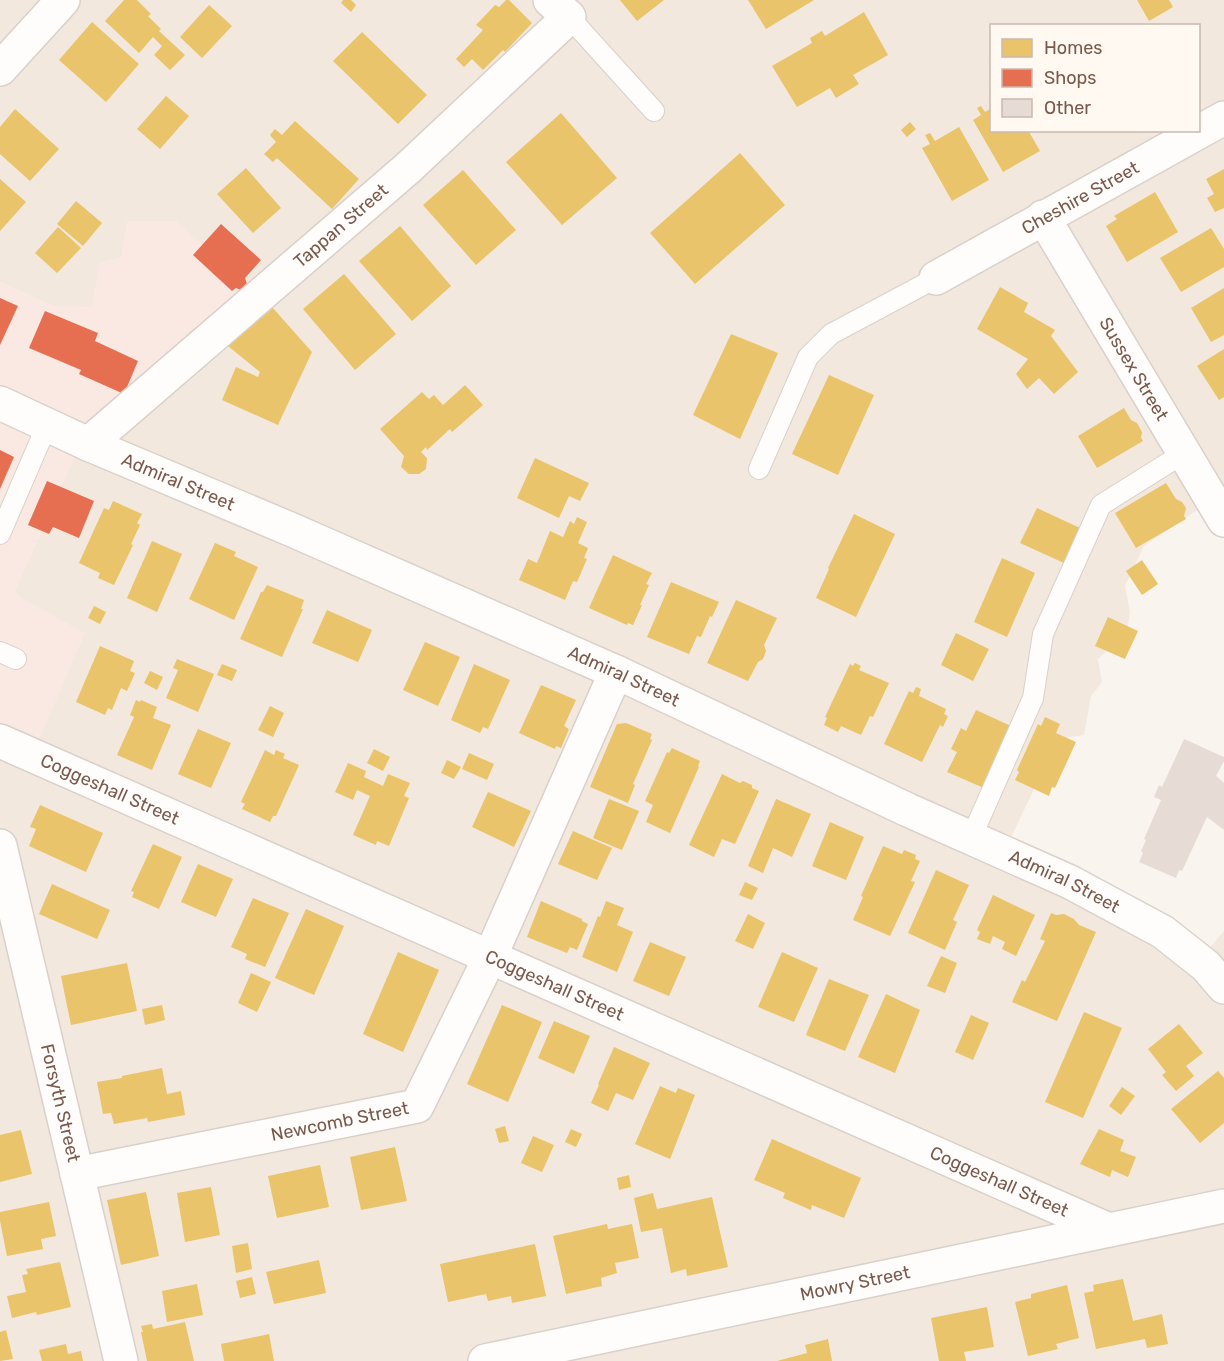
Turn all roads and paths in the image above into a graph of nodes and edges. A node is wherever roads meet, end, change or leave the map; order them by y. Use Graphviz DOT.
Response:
graph roads {
  1 [pos="63,0"];
  2 [pos="559,8"];
  3 [pos="0,69"];
  4 [pos="654,111"];
  5 [pos="1224,118"];
  6 [pos="1200,131"];
  7 [pos="1199,132"];
  8 [pos="1043,218"];
  9 [pos="936,278"];
  10 [pos="0,403"];
  11 [pos="47,425"];
  12 [pos="88,444"];
  13 [pos="1184,453"];
  14 [pos="759,470"];
  15 [pos="1224,520"];
  16 [pos="0,534"];
  17 [pos="616,672"];
  18 [pos="0,741"];
  19 [pos="971,838"];
  20 [pos="0,846"];
  21 [pos="490,957"];
  22 [pos="1224,987"];
  23 [pos="77,1174"];
  24 [pos="1224,1206"];
  25 [pos="1109,1230"];
  26 [pos="121,1361"];
  27 [pos="485,1361"];
  1 -- 3 [label="street"];
  2 -- 4 [label="lane"];
  2 -- 12 [label="street, Tappan Street"];
  5 -- 6 [label="street, Cheshire Street"];
  7 -- 8 [label="street, Cheshire Street"];
  8 -- 9 [label="street, Cheshire Street"];
  8 -- 13 [label="street, Sussex Street"];
  9 -- 14 [label="lane"];
  10 -- 11 [label="street, Admiral Street"];
  11 -- 12 [label="street, Admiral Street"];
  11 -- 16 [label="lane"];
  12 -- 17 [label="street, Admiral Street"];
  13 -- 15 [label="street, Sussex Street"];
  13 -- 19 [label="lane"];
  17 -- 19 [label="street, Admiral Street"];
  17 -- 21 [label="street, Newcomb Street"];
  18 -- 21 [label="street, Coggeshall Street"];
  19 -- 22 [label="street, Admiral Street"];
  20 -- 23 [label="street, Forsyth Street"];
  21 -- 23 [label="street, Newcomb Street"];
  21 -- 25 [label="street, Coggeshall Street"];
  23 -- 26 [label="street, Forsyth Street"];
  24 -- 25 [label="street, Mowry Street"];
  25 -- 27 [label="street, Mowry Street"];
}
